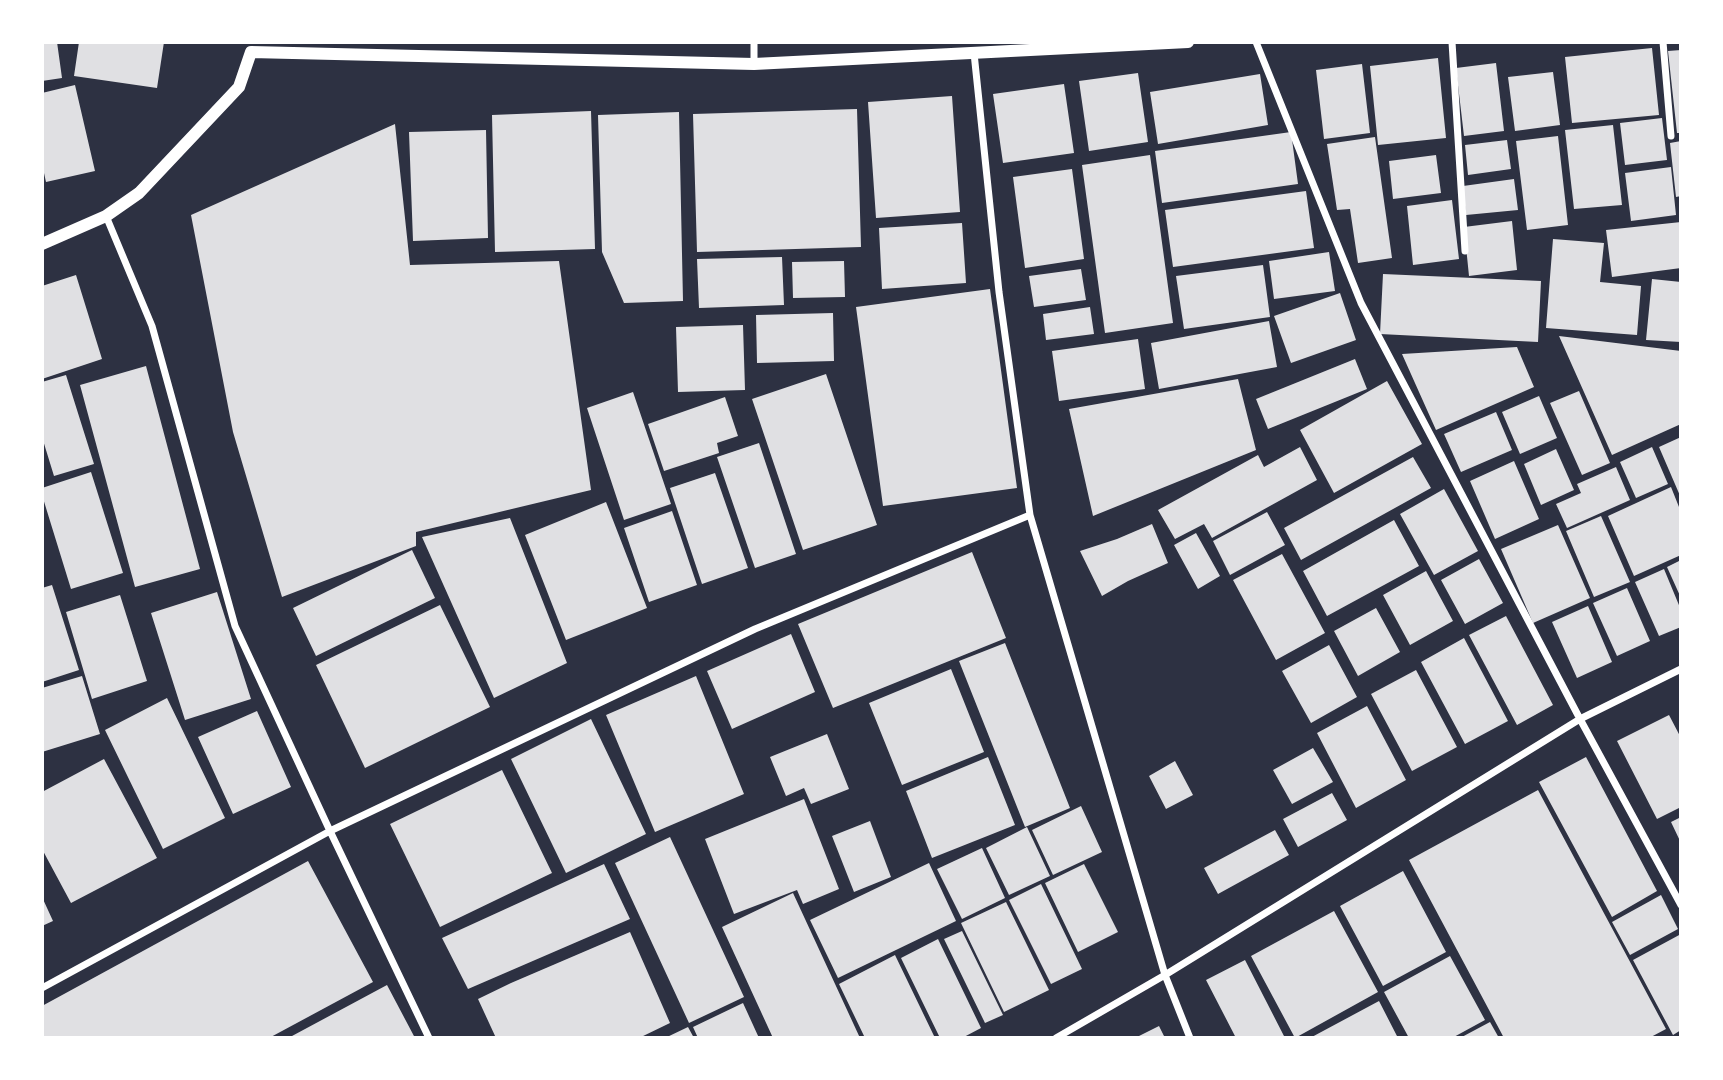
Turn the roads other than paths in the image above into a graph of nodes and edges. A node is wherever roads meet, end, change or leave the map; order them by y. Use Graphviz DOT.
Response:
graph roads {
  1 [pos="754,42"];
  2 [pos="1188,42"];
  3 [pos="1256,42"];
  4 [pos="1452,42"];
  5 [pos="1663,42"];
  6 [pos="1058,45"];
  7 [pos="251,47"];
  8 [pos="974,53"];
  9 [pos="754,64"];
  10 [pos="1671,136"];
  11 [pos="106,216"];
  12 [pos="42,244"];
  13 [pos="1465,251"];
  14 [pos="1030,515"];
  15 [pos="1681,669"];
  16 [pos="1580,719"];
  17 [pos="330,831"];
  18 [pos="1681,905"];
  19 [pos="1165,975"];
  20 [pos="42,988"];
  21 [pos="429,1038"];
  22 [pos="1056,1038"];
  23 [pos="1190,1038"];
  1 -- 9 [label="street"];
  2 -- 6 [label="street"];
  3 -- 16 [label="street"];
  4 -- 13 [label="street"];
  5 -- 10 [label="street"];
  6 -- 8 [label="street"];
  7 -- 9 [label="street"];
  7 -- 11 [label="street"];
  8 -- 9 [label="street"];
  8 -- 14 [label="street"];
  11 -- 12 [label="street"];
  11 -- 17 [label="street"];
  14 -- 17 [label="street"];
  14 -- 19 [label="street"];
  15 -- 16 [label="street"];
  16 -- 18 [label="street"];
  16 -- 19 [label="street"];
  17 -- 20 [label="street"];
  17 -- 21 [label="street"];
  19 -- 22 [label="street"];
  19 -- 23 [label="street"];
}
